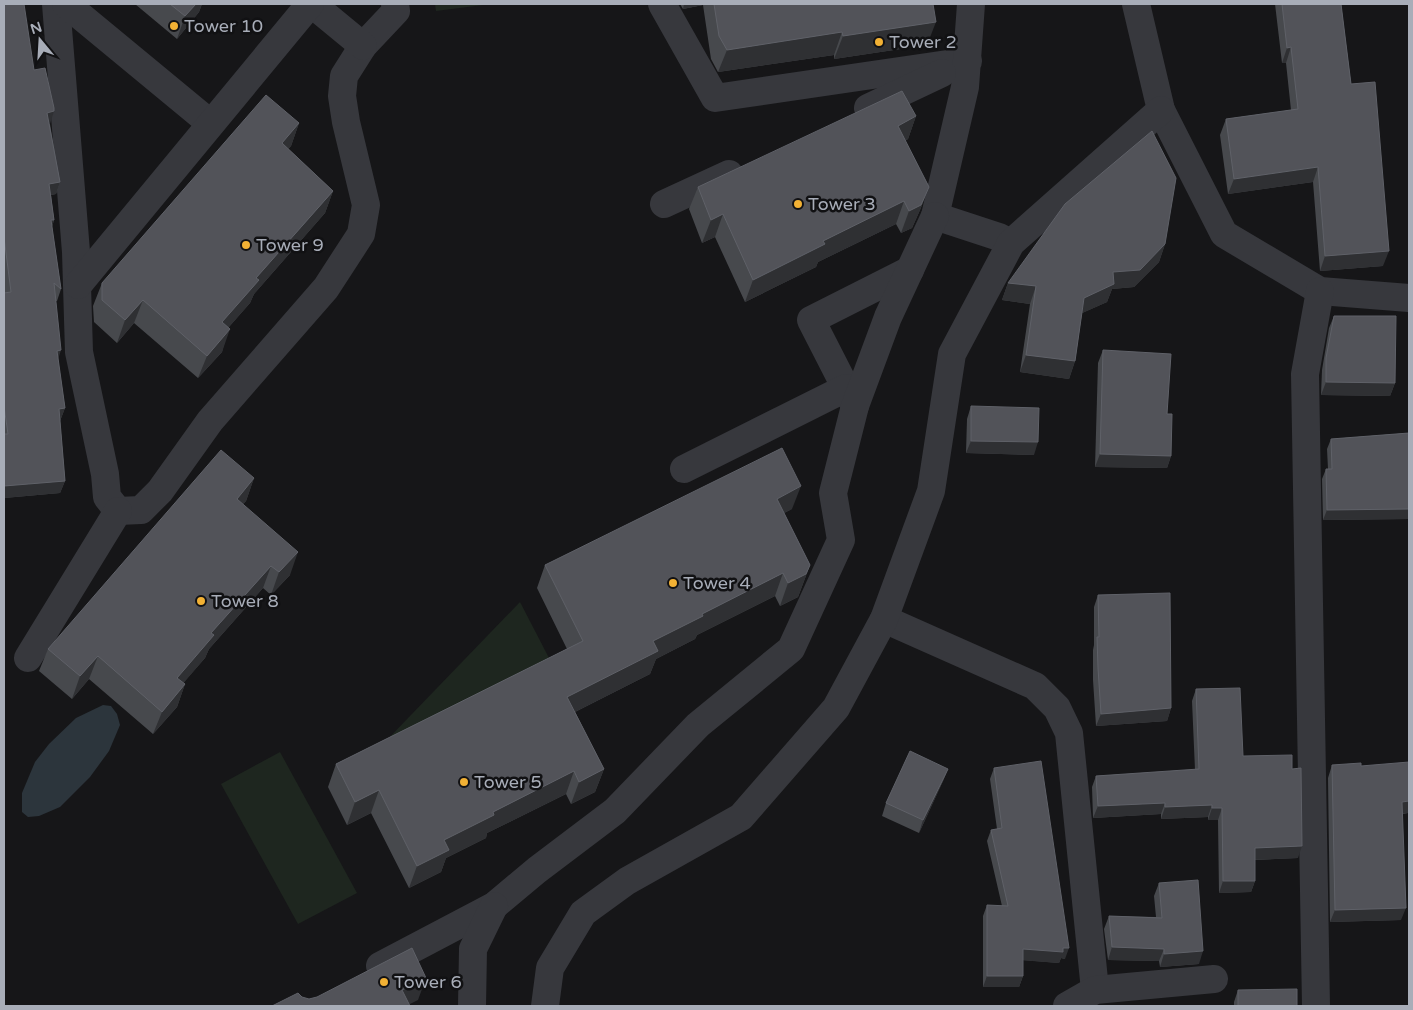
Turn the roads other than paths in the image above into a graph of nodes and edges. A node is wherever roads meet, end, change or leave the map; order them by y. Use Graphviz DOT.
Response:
graph roads {
  1 [pos="56,4"];
  2 [pos="66,4"];
  3 [pos="311,4"];
  4 [pos="395,4"];
  5 [pos="662,4"];
  6 [pos="971,4"];
  7 [pos="1136,4"];
  8 [pos="364,46"];
  9 [pos="968,61"];
  10 [pos="1161,110"];
  11 [pos="843,120"];
  12 [pos="210,123"];
  13 [pos="754,162"];
  14 [pos="664,204"];
  15 [pos="935,216"];
  16 [pos="1012,243"];
  17 [pos="910,270"];
  18 [pos="78,285"];
  19 [pos="1320,291"];
  20 [pos="1409,298"];
  21 [pos="851,397"];
  22 [pos="684,469"];
  23 [pos="118,511"];
  24 [pos="884,619"];
  25 [pos="28,658"];
  26 [pos="494,906"];
  27 [pos="354,979"];
  28 [pos="1214,980"];
  29 [pos="1095,990"];
  30 [pos="472,1006"];
  31 [pos="545,1006"];
  32 [pos="1067,1006"];
  33 [pos="1316,1006"];
  1 -- 18 [label="street"];
  2 -- 12 [label="street"];
  3 -- 8 [label="street"];
  3 -- 12 [label="street"];
  4 -- 8 [label="street"];
  5 -- 9 [label="street"];
  6 -- 9 [label="street"];
  7 -- 10 [label="street"];
  8 -- 23 [label="street"];
  9 -- 11 [label="street"];
  9 -- 15 [label="street"];
  10 -- 16 [label="street"];
  10 -- 19 [label="street"];
  12 -- 18 [label="street"];
  13 -- 14 [label="street"];
  15 -- 16 [label="street"];
  15 -- 17 [label="street"];
  16 -- 24 [label="street"];
  17 -- 21 [label="street"];
  17 -- 21 [label="street"];
  18 -- 23 [label="street"];
  19 -- 20 [label="street"];
  19 -- 33 [label="street"];
  21 -- 22 [label="street"];
  21 -- 26 [label="street"];
  23 -- 25 [label="street"];
  24 -- 29 [label="street"];
  24 -- 31 [label="street"];
  26 -- 27 [label="street"];
  26 -- 30 [label="street"];
  28 -- 29 [label="street"];
  29 -- 32 [label="street"];
}
